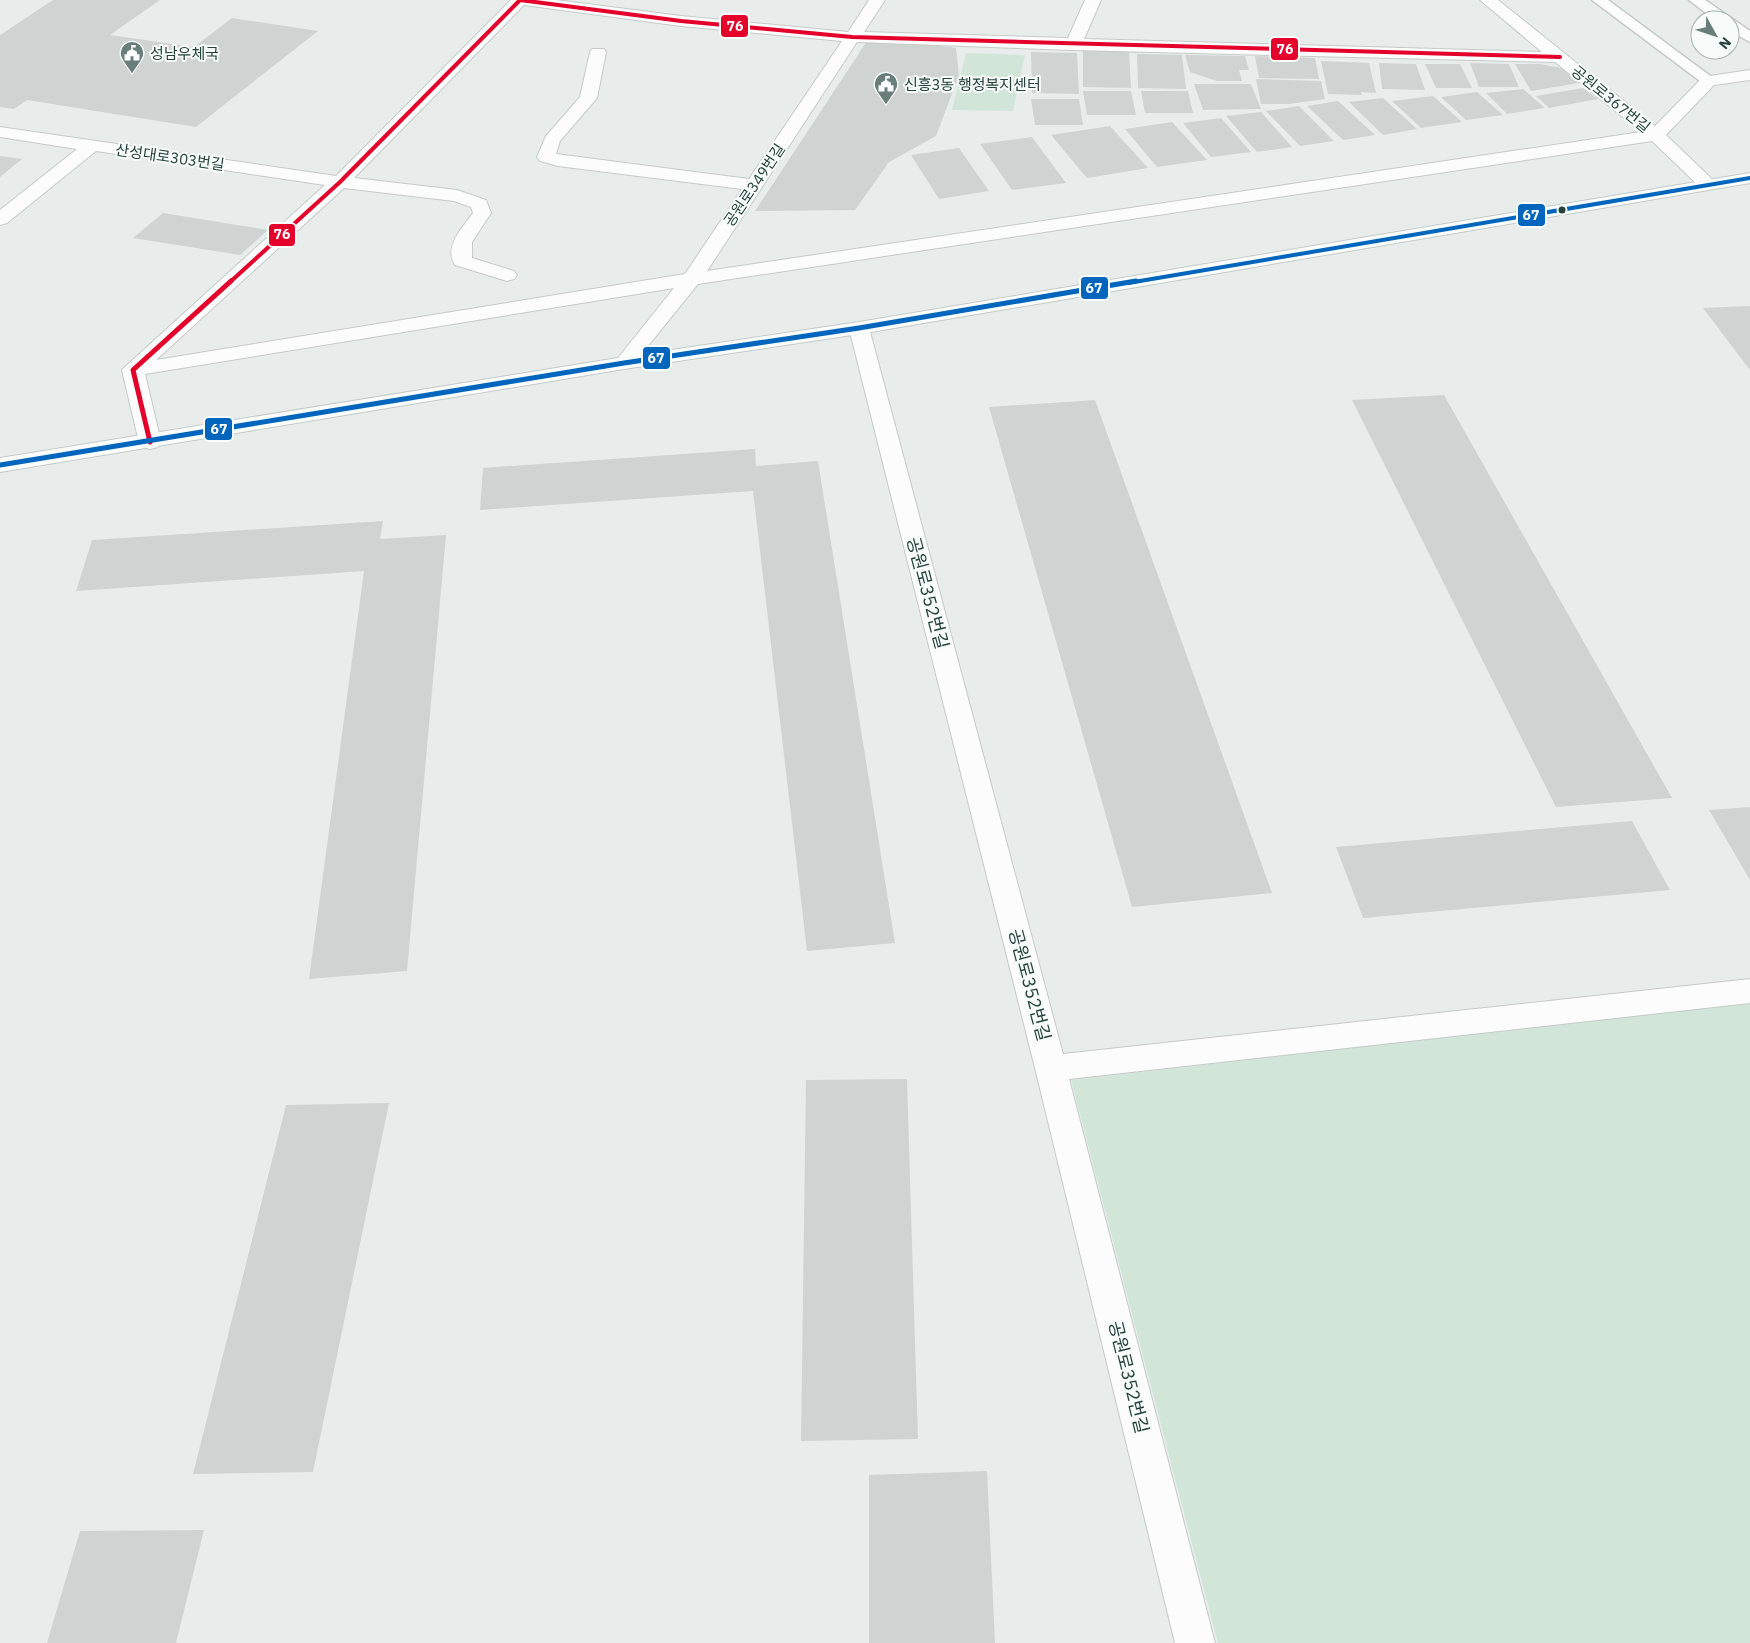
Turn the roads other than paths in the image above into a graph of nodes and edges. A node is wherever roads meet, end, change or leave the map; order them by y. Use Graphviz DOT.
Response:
graph roads {
  1 [pos="520,0"];
  2 [pos="877,0"];
  3 [pos="1093,0"];
  4 [pos="1488,0"];
  5 [pos="1599,0"];
  6 [pos="1696,0"];
  7 [pos="693,7"];
  8 [pos="1710,10"];
  9 [pos="681,21"];
  10 [pos="852,37"];
  11 [pos="1073,45"];
  12 [pos="598,52"];
  13 [pos="1560,57"];
  14 [pos="1750,75"];
  15 [pos="1709,81"];
  16 [pos="0,132"];
  17 [pos="1656,135"];
  18 [pos="93,146"];
  19 [pos="1750,178"];
  20 [pos="340,182"];
  21 [pos="1707,184"];
  22 [pos="754,185"];
  23 [pos="0,219"];
  24 [pos="507,275"];
  25 [pos="692,279"];
  26 [pos="859,328"];
  27 [pos="624,363"];
  28 [pos="133,370"];
  29 [pos="150,442"];
  30 [pos="0,465"];
  31 [pos="1750,991"];
  32 [pos="1052,1068"];
  33 [pos="1195,1643"];
  1 -- 9 [label="street"];
  1 -- 20 [label="street"];
  2 -- 10 [label="street, 공원로349번길"];
  3 -- 11 [label="street"];
  4 -- 13 [label="street, 공원로367번길"];
  5 -- 15 [label="lane"];
  6 -- 8 [label="lane"];
  7 -- 9 [label="street"];
  9 -- 10 [label="street"];
  10 -- 11 [label="street"];
  10 -- 22 [label="street, 공원로349번길"];
  11 -- 13 [label="street"];
  12 -- 22 [label="street"];
  13 -- 17 [label="street, 공원로367번길"];
  14 -- 15 [label="street"];
  15 -- 17 [label="street"];
  16 -- 18 [label="street, 산성대로303번길"];
  17 -- 21 [label="street, 공원로367번길"];
  17 -- 25 [label="street"];
  18 -- 20 [label="street, 산성대로303번길"];
  18 -- 23 [label="street"];
  19 -- 21 [label="street"];
  20 -- 24 [label="street, 산성대로303번길"];
  20 -- 28 [label="street"];
  21 -- 26 [label="street"];
  22 -- 25 [label="street, 공원로349번길"];
  25 -- 27 [label="street, 공원로349번길"];
  25 -- 28 [label="street"];
  26 -- 27 [label="street"];
  26 -- 32 [label="street, 공원로352번길"];
  27 -- 29 [label="street"];
  28 -- 29 [label="street"];
  29 -- 30 [label="street"];
  31 -- 32 [label="street"];
  32 -- 33 [label="street, 공원로352번길"];
}
